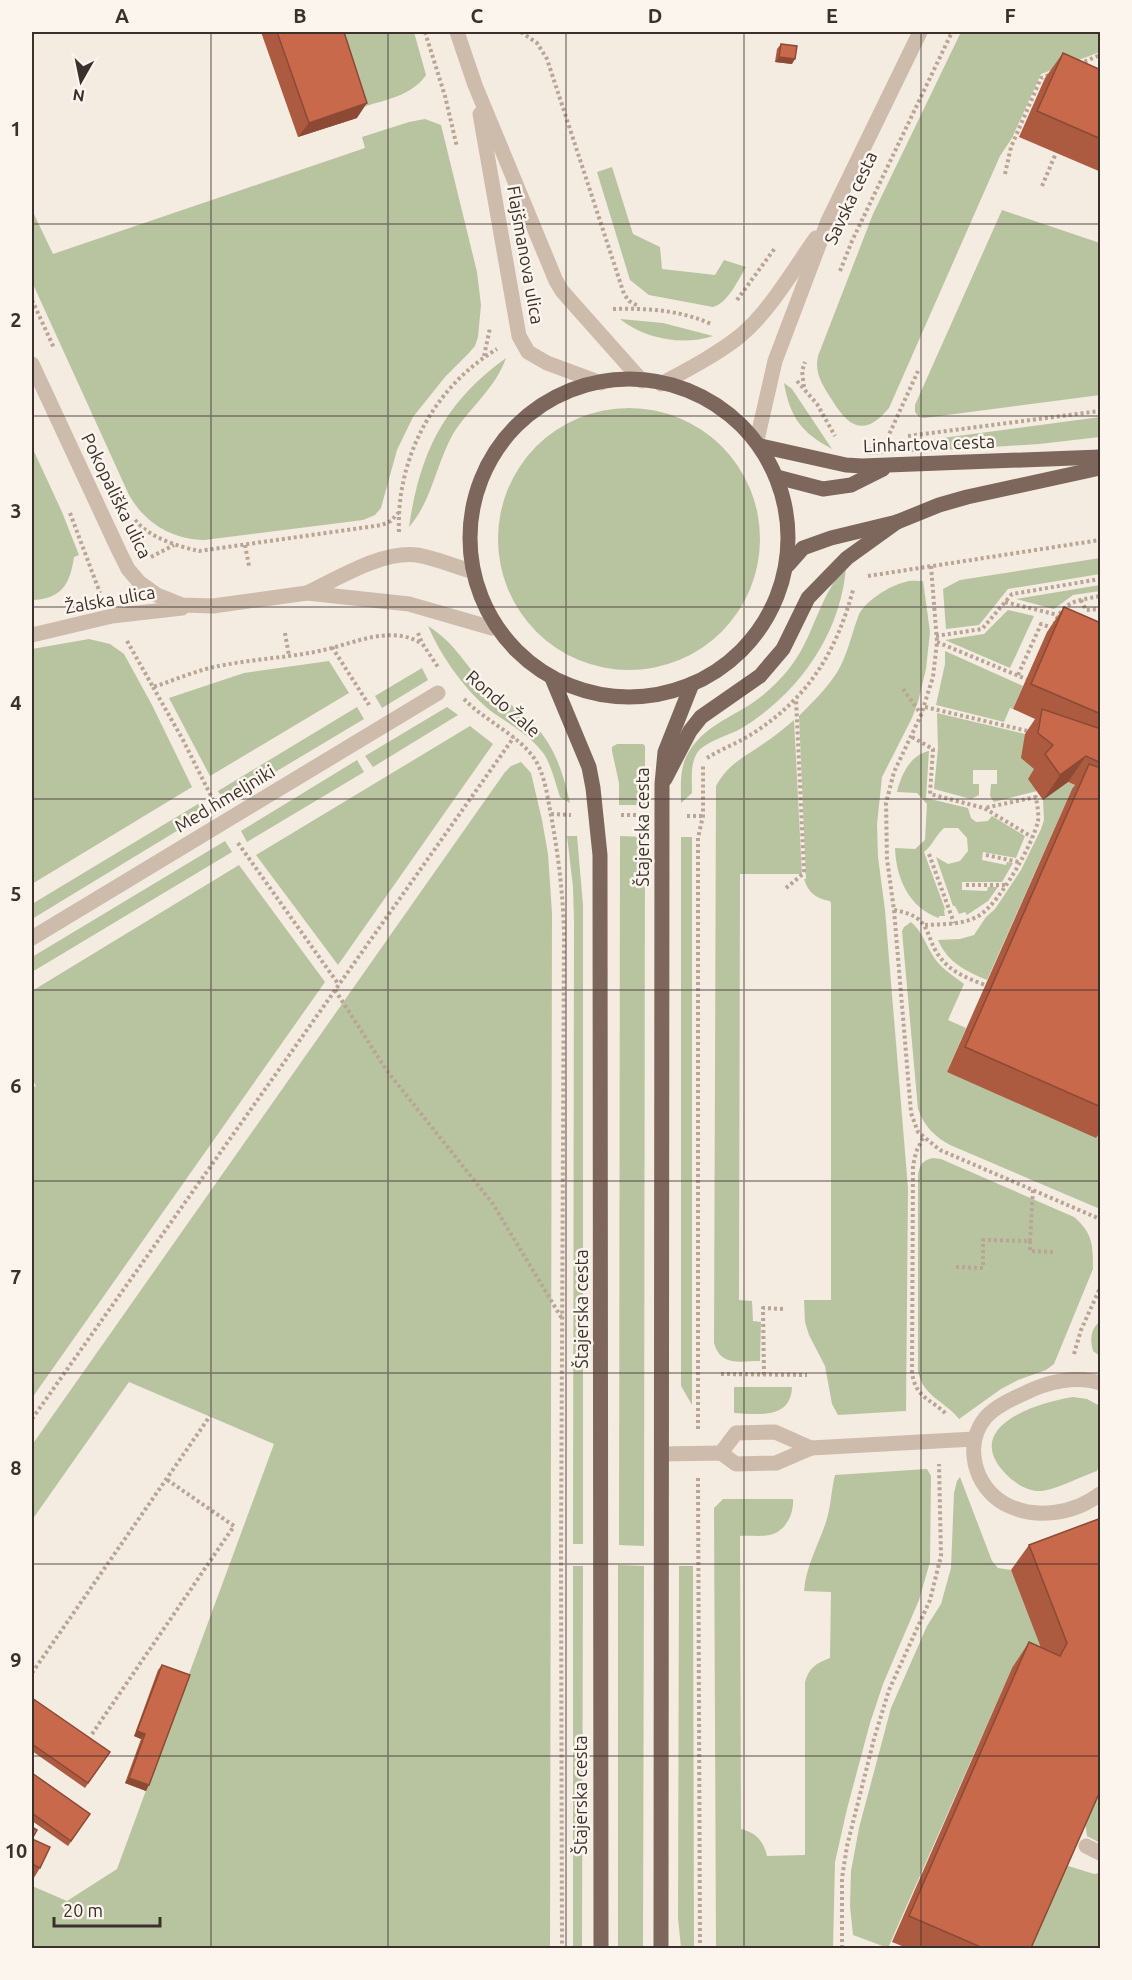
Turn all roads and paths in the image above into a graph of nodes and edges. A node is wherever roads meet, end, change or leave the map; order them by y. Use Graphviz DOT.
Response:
graph roads {
  1 [pos="457,32"];
  2 [pos="521,32"];
  3 [pos="920,32"];
  4 [pos="952,32"];
  5 [pos="1101,55"];
  6 [pos="1071,66"];
  7 [pos="1051,74"];
  8 [pos="475,85"];
  9 [pos="1056,153"];
  10 [pos="1005,174"];
  11 [pos="1042,186"];
  12 [pos="828,221"];
  13 [pos="781,241"];
  14 [pos="836,281"];
  15 [pos="734,304"];
  16 [pos="641,308"];
  17 [pos="612,309"];
  18 [pos="718,320"];
  19 [pos="706,322"];
  20 [pos="715,326"];
  21 [pos="484,357"];
  22 [pos="806,358"];
  23 [pos="32,364"];
  24 [pos="918,371"];
  25 [pos="791,375"];
  26 [pos="642,381"];
  27 [pos="601,383"];
  28 [pos="661,384"];
  29 [pos="804,387"];
  30 [pos="1101,411"];
  31 [pos="887,439"];
  32 [pos="844,440"];
  33 [pos="878,440"];
  34 [pos="759,443"];
  35 [pos="1101,457"];
  36 [pos="892,466"];
  37 [pos="1101,468"];
  38 [pos="777,477"];
  39 [pos="69,509"];
  40 [pos="398,512"];
  41 [pos="897,522"];
  42 [pos="399,536"];
  43 [pos="1101,540"];
  44 [pos="175,544"];
  45 [pos="245,545"];
  46 [pos="788,565"];
  47 [pos="249,566"];
  48 [pos="931,566"];
  49 [pos="471,571"];
  50 [pos="865,577"];
  51 [pos="1101,579"];
  52 [pos="97,587"];
  53 [pos="854,588"];
  54 [pos="308,593"];
  55 [pos="1101,596"];
  56 [pos="1081,600"];
  57 [pos="1005,602"];
  58 [pos="197,607"];
  59 [pos="1101,609"];
  60 [pos="112,616"];
  61 [pos="1057,617"];
  62 [pos="1065,623"];
  63 [pos="492,628"];
  64 [pos="285,633"];
  65 [pos="32,635"];
  66 [pos="936,636"];
  67 [pos="937,642"];
  68 [pos="332,647"];
  69 [pos="289,656"];
  70 [pos="440,670"];
  71 [pos="1018,675"];
  72 [pos="552,678"];
  73 [pos="1026,679"];
  74 [pos="692,684"];
  75 [pos="153,687"];
  76 [pos="903,689"];
  77 [pos="458,692"];
  78 [pos="438,693"];
  79 [pos="796,699"];
  80 [pos="925,707"];
  81 [pos="921,715"];
  82 [pos="382,726"];
  83 [pos="1036,733"];
  84 [pos="912,737"];
  85 [pos="514,738"];
  86 [pos="662,784"];
  87 [pos="206,788"];
  88 [pos="984,808"];
  89 [pos="551,814"];
  90 [pos="573,815"];
  91 [pos="620,815"];
  92 [pos="645,815"];
  93 [pos="681,816"];
  94 [pos="702,816"];
  95 [pos="1032,837"];
  96 [pos="244,853"];
  97 [pos="929,854"];
  98 [pos="986,855"];
  99 [pos="1019,862"];
  100 [pos="966,885"];
  101 [pos="1006,885"];
  102 [pos="786,888"];
  103 [pos="894,910"];
  104 [pos="954,923"];
  105 [pos="925,925"];
  106 [pos="32,938"];
  107 [pos="339,985"];
  108 [pos="985,985"];
  109 [pos="334,990"];
  110 [pos="923,1138"];
  111 [pos="1034,1190"];
  112 [pos="1101,1219"];
  113 [pos="1030,1241"];
  114 [pos="1053,1252"];
  115 [pos="956,1267"];
  116 [pos="1101,1288"];
  117 [pos="785,1309"];
  118 [pos="562,1319"];
  119 [pos="721,1374"];
  120 [pos="764,1375"];
  121 [pos="807,1375"];
  122 [pos="1066,1380"];
  123 [pos="1101,1383"];
  124 [pos="698,1410"];
  125 [pos="210,1416"];
  126 [pos="32,1419"];
  127 [pos="974,1439"];
  128 [pos="944,1440"];
  129 [pos="812,1448"];
  130 [pos="721,1453"];
  131 [pos="662,1454"];
  132 [pos="698,1477"];
  133 [pos="166,1479"];
  134 [pos="1101,1494"];
  135 [pos="32,1673"];
  136 [pos="92,1734"];
  137 [pos="1086,1846"];
  138 [pos="1101,1853"];
  139 [pos="562,1948"];
  140 [pos="601,1948"];
  141 [pos="662,1948"];
  142 [pos="700,1948"];
  143 [pos="842,1948"];
  1 -- 8 [label="street, Flajšmanova ulica"];
  2 -- 16 [label="path"];
  3 -- 12 [label="street, Savska cesta"];
  4 -- 14 [label="path, Savska cesta"];
  5 -- 6 [label="path"];
  7 -- 10 [label="path"];
  8 -- 26 [label="street, Flajšmanova ulica"];
  8 -- 27 [label="street, Flajšmanova ulica"];
  9 -- 11 [label="path"];
  12 -- 28 [label="street, Savska cesta"];
  12 -- 34 [label="street, Savska cesta"];
  13 -- 15 [label="path"];
  16 -- 17 [label="path"];
  16 -- 19 [label="path"];
  18 -- 19 [label="path"];
  19 -- 20 [label="path"];
  21 -- 40 [label="path"];
  22 -- 29 [label="path"];
  23 -- 58 [label="street, Pokopališka ulica"];
  24 -- 31 [label="path"];
  25 -- 29 [label="path"];
  26 -- 27 [label="main road"];
  26 -- 28 [label="main road"];
  27 -- 49 [label="main road"];
  28 -- 34 [label="main road"];
  29 -- 32 [label="path, Linhartova cesta"];
  30 -- 31 [label="path, Linhartova cesta"];
  31 -- 33 [label="path, Linhartova cesta"];
  34 -- 36 [label="main road, Linhartova cesta"];
  34 -- 38 [label="main road"];
  35 -- 36 [label="main road, Linhartova cesta"];
  36 -- 38 [label="main road"];
  37 -- 41 [label="main road"];
  38 -- 46 [label="main road"];
  39 -- 52 [label="path"];
  40 -- 42 [label="path"];
  40 -- 45 [label="path, Pokopališka ulica"];
  41 -- 46 [label="main road"];
  41 -- 86 [label="main road"];
  43 -- 48 [label="path"];
  44 -- 45 [label="path, Pokopališka ulica"];
  45 -- 47 [label="path"];
  46 -- 74 [label="main road"];
  48 -- 50 [label="path"];
  48 -- 66 [label="path"];
  49 -- 54 [label="street, Pokopališka ulica"];
  49 -- 63 [label="main road"];
  51 -- 57 [label="path"];
  53 -- 79 [label="path"];
  54 -- 58 [label="street, Pokopališka ulica"];
  54 -- 63 [label="street, Pokopališka ulica"];
  55 -- 56 [label="path"];
  56 -- 59 [label="path"];
  56 -- 61 [label="path"];
  57 -- 61 [label="path"];
  57 -- 66 [label="path"];
  58 -- 60 [label="street, Žalska ulica"];
  60 -- 65 [label="street, Žalska ulica"];
  60 -- 75 [label="path"];
  61 -- 62 [label="path"];
  61 -- 71 [label="path"];
  63 -- 72 [label="main road"];
  64 -- 69 [label="path"];
  66 -- 67 [label="path"];
  67 -- 71 [label="path"];
  67 -- 80 [label="path"];
  68 -- 69 [label="path"];
  68 -- 70 [label="path, Rondo Žale"];
  68 -- 82 [label="path"];
  69 -- 75 [label="path"];
  71 -- 73 [label="path"];
  72 -- 74 [label="main road"];
  72 -- 140 [label="main road, Štajerska cesta"];
  74 -- 86 [label="main road, Štajerska cesta"];
  75 -- 87 [label="path"];
  76 -- 81 [label="path"];
  77 -- 85 [label="path, Rondo Žale"];
  78 -- 82 [label="street, Med hmeljniki"];
  79 -- 94 [label="path"];
  79 -- 102 [label="path"];
  80 -- 81 [label="path"];
  80 -- 83 [label="path"];
  81 -- 84 [label="path"];
  82 -- 106 [label="street, Med hmeljniki"];
  84 -- 88 [label="path"];
  84 -- 103 [label="path"];
  85 -- 89 [label="path, Rondo Žale"];
  85 -- 107 [label="path"];
  86 -- 131 [label="main road, Štajerska cesta"];
  88 -- 95 [label="path"];
  88 -- 95 [label="path"];
  89 -- 90 [label="path"];
  89 -- 118 [label="path, Štajerska cesta"];
  91 -- 92 [label="path"];
  93 -- 94 [label="path"];
  94 -- 124 [label="path"];
  95 -- 99 [label="path"];
  96 -- 107 [label="path"];
  97 -- 104 [label="path"];
  98 -- 99 [label="path"];
  99 -- 101 [label="path"];
  100 -- 101 [label="path"];
  101 -- 104 [label="path"];
  103 -- 105 [label="path"];
  103 -- 110 [label="path"];
  104 -- 105 [label="path"];
  105 -- 108 [label="path"];
  107 -- 109 [label="path"];
  109 -- 118 [label="path"];
  109 -- 126 [label="path"];
  110 -- 111 [label="path"];
  110 -- 128 [label="path"];
  111 -- 112 [label="path"];
  111 -- 113 [label="path"];
  113 -- 114 [label="path"];
  113 -- 115 [label="path"];
  116 -- 122 [label="path"];
  117 -- 120 [label="path"];
  118 -- 139 [label="path, Štajerska cesta"];
  119 -- 120 [label="path"];
  120 -- 121 [label="path"];
  122 -- 123 [label="street"];
  122 -- 127 [label="street"];
  125 -- 133 [label="path"];
  127 -- 128 [label="street"];
  127 -- 134 [label="street"];
  128 -- 129 [label="street"];
  128 -- 143 [label="path"];
  129 -- 130 [label="street"];
  129 -- 130 [label="street"];
  130 -- 131 [label="street"];
  131 -- 141 [label="main road, Štajerska cesta"];
  132 -- 142 [label="path"];
  133 -- 135 [label="path"];
  133 -- 136 [label="path"];
  137 -- 138 [label="street"];
}
